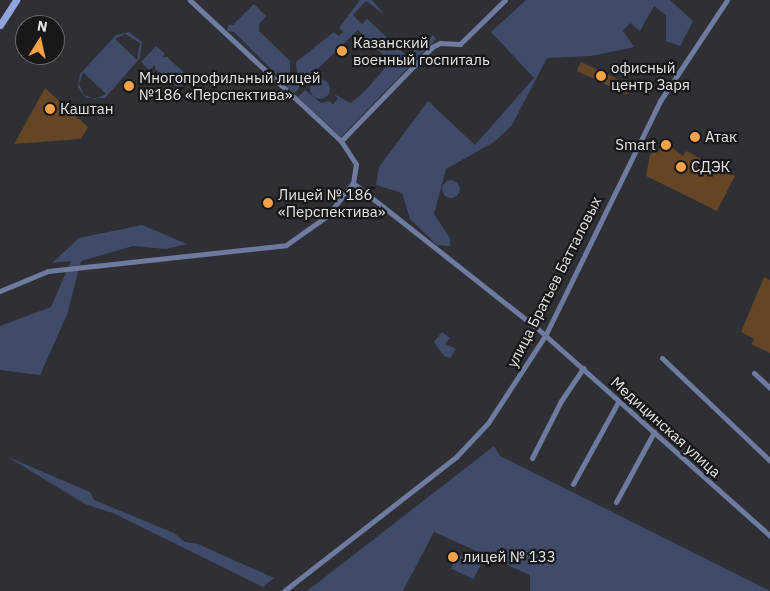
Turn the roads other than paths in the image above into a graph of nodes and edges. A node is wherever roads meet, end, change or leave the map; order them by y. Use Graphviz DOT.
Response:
graph roads {
  1 [pos="16,0"];
  2 [pos="190,0"];
  3 [pos="505,0"];
  4 [pos="727,0"];
  5 [pos="0,25"];
  6 [pos="341,141"];
  7 [pos="353,183"];
  8 [pos="0,291"];
  9 [pos="545,336"];
  10 [pos="662,358"];
  11 [pos="583,368"];
  12 [pos="754,373"];
  13 [pos="770,388"];
  14 [pos="618,402"];
  15 [pos="654,432"];
  16 [pos="532,458"];
  17 [pos="770,460"];
  18 [pos="573,484"];
  19 [pos="616,502"];
  20 [pos="770,526"];
  21 [pos="765,531"];
  22 [pos="770,536"];
  23 [pos="284,591"];
  1 -- 5 [label="street"];
  2 -- 6 [label="street"];
  3 -- 6 [label="street"];
  4 -- 9 [label="street, улица Братьев Батталовых"];
  6 -- 7 [label="street"];
  7 -- 8 [label="street"];
  7 -- 9 [label="street, Медицинская улица"];
  9 -- 11 [label="street, Медицинская улица"];
  9 -- 23 [label="street, улица Братьев Батталовых"];
  10 -- 17 [label="street"];
  11 -- 14 [label="street, Медицинская улица"];
  11 -- 16 [label="street"];
  12 -- 13 [label="street"];
  14 -- 15 [label="street, Медицинская улица"];
  14 -- 18 [label="street"];
  15 -- 19 [label="street"];
  15 -- 21 [label="street, Медицинская улица"];
  20 -- 21 [label="street"];
  21 -- 22 [label="street, Медицинская улица"];
}
